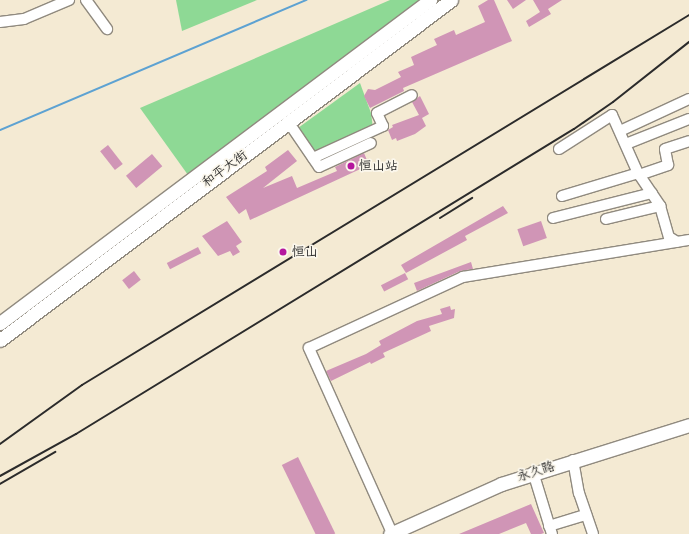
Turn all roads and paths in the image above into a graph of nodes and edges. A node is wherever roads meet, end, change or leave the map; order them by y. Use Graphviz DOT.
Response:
graph roads {
  1 [pos="69,0"];
  2 [pos="86,0"];
  3 [pos="430,0"];
  4 [pos="451,0"];
  5 [pos="0,22"];
  6 [pos="107,29"];
  7 [pos="412,95"];
  8 [pos="689,99"];
  9 [pos="689,118"];
  10 [pos="289,122"];
  11 [pos="620,130"];
  12 [pos="689,141"];
  13 [pos="371,143"];
  14 [pos="626,144"];
  15 [pos="559,149"];
  16 [pos="313,158"];
  17 [pos="638,174"];
  18 [pos="652,193"];
  19 [pos="562,196"];
  20 [pos="660,206"];
  21 [pos="553,218"];
  22 [pos="606,219"];
  23 [pos="689,240"];
  24 [pos="676,242"];
  25 [pos="0,324"];
  26 [pos="0,340"];
  27 [pos="689,425"];
  28 [pos="573,460"];
  29 [pos="533,472"];
  30 [pos="586,515"];
  31 [pos="408,530"];
  32 [pos="550,530"];
  33 [pos="590,533"];
  34 [pos="391,534"];
  1 -- 5 [label="street"];
  2 -- 6 [label="street"];
  3 -- 25 [label="main road, 和平大街"];
  4 -- 10 [label="main road, 和平大街"];
  7 -- 16 [label="street"];
  8 -- 11 [label="street"];
  9 -- 14 [label="street"];
  10 -- 16 [label="street"];
  10 -- 26 [label="main road, 和平大街"];
  11 -- 14 [label="street"];
  11 -- 15 [label="street"];
  12 -- 17 [label="street"];
  13 -- 16 [label="street"];
  14 -- 17 [label="street"];
  17 -- 18 [label="street"];
  17 -- 19 [label="street"];
  18 -- 20 [label="street"];
  18 -- 21 [label="street"];
  20 -- 22 [label="street"];
  20 -- 24 [label="street"];
  23 -- 24 [label="street"];
  24 -- 34 [label="street"];
  27 -- 28 [label="main road, 永久路"];
  28 -- 29 [label="main road, 永久路"];
  28 -- 30 [label="street"];
  29 -- 31 [label="main road, 永久路"];
  29 -- 32 [label="street"];
  30 -- 32 [label="street"];
  30 -- 33 [label="street"];
  31 -- 34 [label="main road, 永久路"];
}
